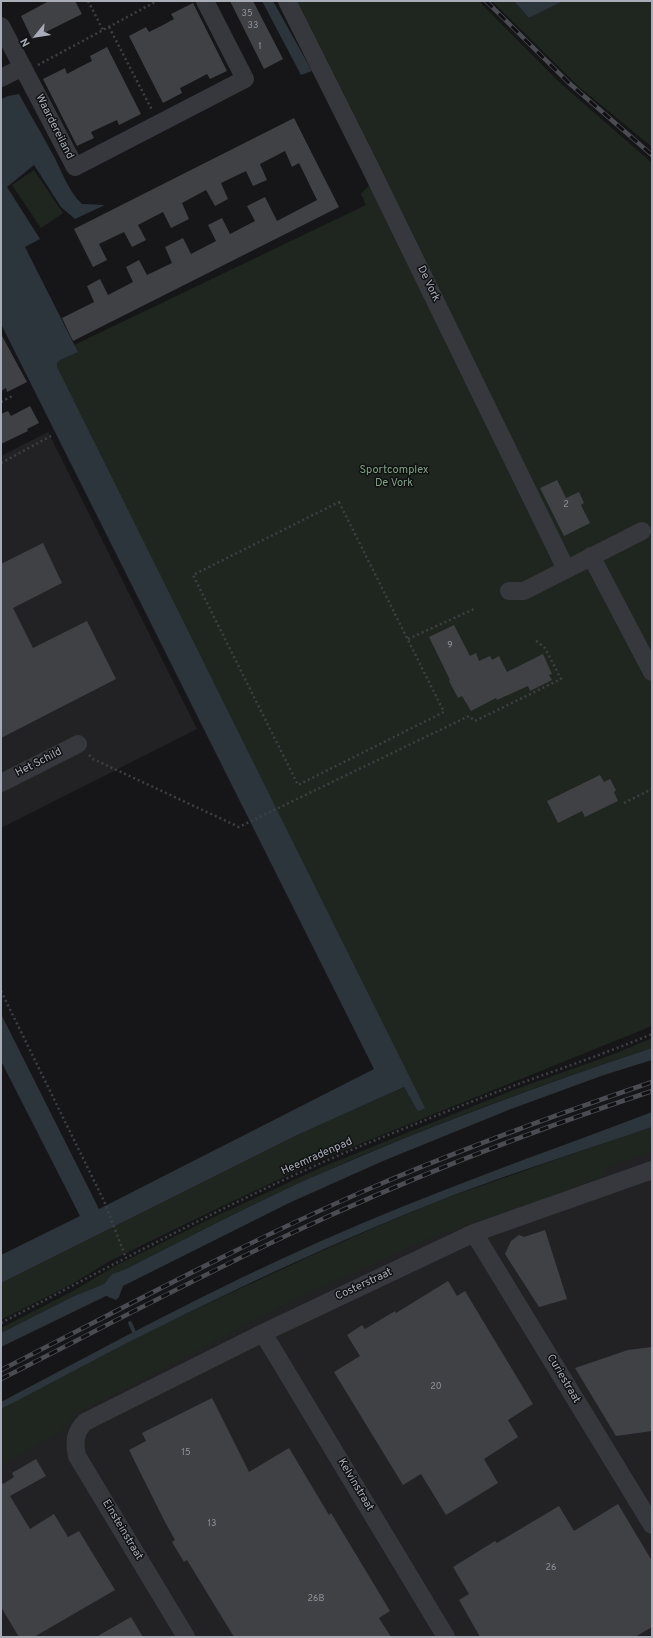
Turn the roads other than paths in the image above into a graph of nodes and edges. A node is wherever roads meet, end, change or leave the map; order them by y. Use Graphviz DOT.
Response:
graph roads {
  1 [pos="205,1"];
  2 [pos="287,1"];
  3 [pos="1,26"];
  4 [pos="24,69"];
  5 [pos="1,78"];
  6 [pos="642,531"];
  7 [pos="591,556"];
  8 [pos="566,569"];
  9 [pos="509,591"];
  10 [pos="652,672"];
  11 [pos="78,744"];
  12 [pos="1,783"];
  13 [pos="652,1170"];
  14 [pos="474,1233"];
  15 [pos="263,1333"];
  16 [pos="85,1422"];
  17 [pos="652,1525"];
  18 [pos="186,1637"];
  19 [pos="446,1637"];
  1 -- 4 [label="street, Waardereiland"];
  2 -- 8 [label="street, De Vork"];
  3 -- 4 [label="street, Waardereiland"];
  4 -- 5 [label="street"];
  6 -- 7 [label="street"];
  7 -- 8 [label="street"];
  7 -- 10 [label="street"];
  8 -- 9 [label="street"];
  11 -- 12 [label="street, Het Schild"];
  13 -- 14 [label="street, Costerstraat"];
  14 -- 15 [label="street, Costerstraat"];
  14 -- 17 [label="street, Curiestraat"];
  15 -- 16 [label="street, Costerstraat"];
  15 -- 19 [label="street, Kelvinstraat"];
  16 -- 18 [label="street, Einsteinstraat"];
}
